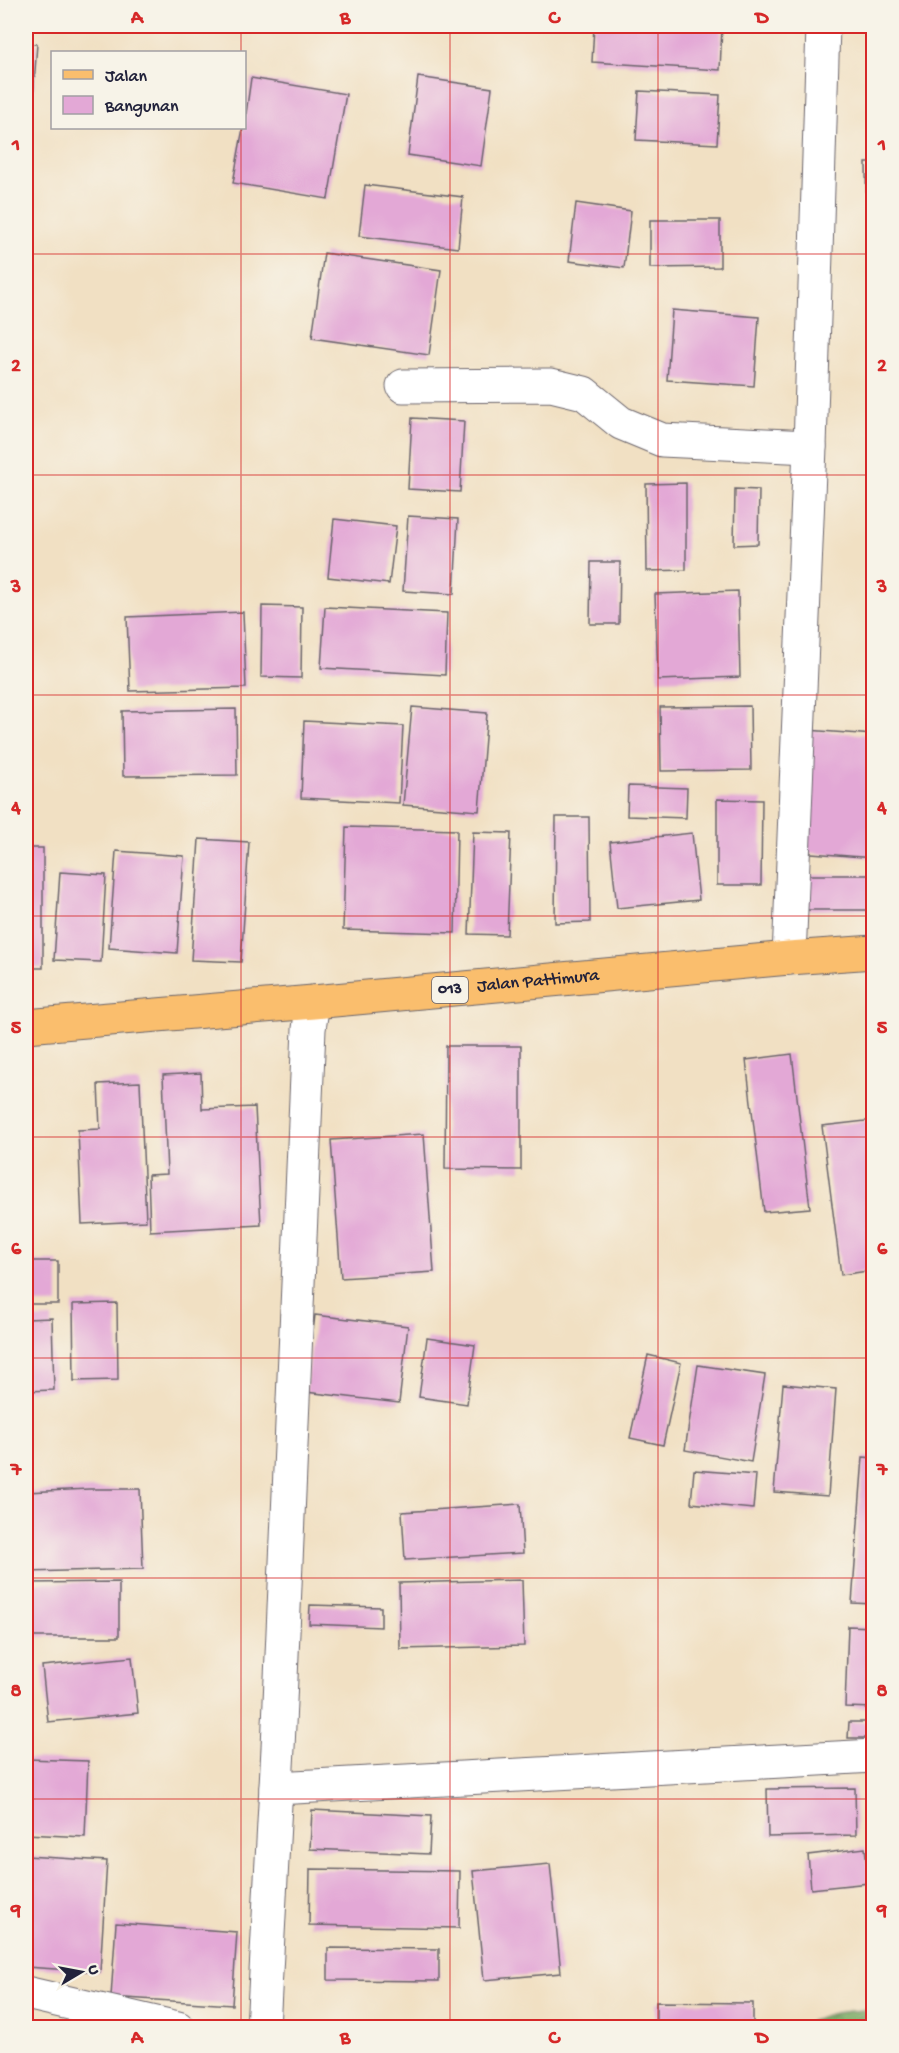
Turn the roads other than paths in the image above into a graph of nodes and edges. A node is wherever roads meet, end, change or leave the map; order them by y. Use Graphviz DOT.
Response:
graph roads {
  1 [pos="823,26"];
  2 [pos="403,386"];
  3 [pos="810,447"];
  4 [pos="873,952"];
  5 [pos="789,958"];
  6 [pos="313,1002"];
  7 [pos="26,1026"];
  8 [pos="873,1756"];
  9 [pos="276,1788"];
  10 [pos="26,1993"];
  11 [pos="178,2028"];
  12 [pos="263,2028"];
  1 -- 3 [label="street"];
  2 -- 3 [label="street"];
  3 -- 5 [label="street"];
  4 -- 5 [label="main road, Jalan Pattimura / 013"];
  5 -- 6 [label="main road, Jalan Pattimura / 013"];
  6 -- 7 [label="main road, Jalan Pattimura / 013"];
  6 -- 9 [label="street"];
  8 -- 9 [label="street"];
  9 -- 12 [label="street"];
  10 -- 11 [label="street"];
}
